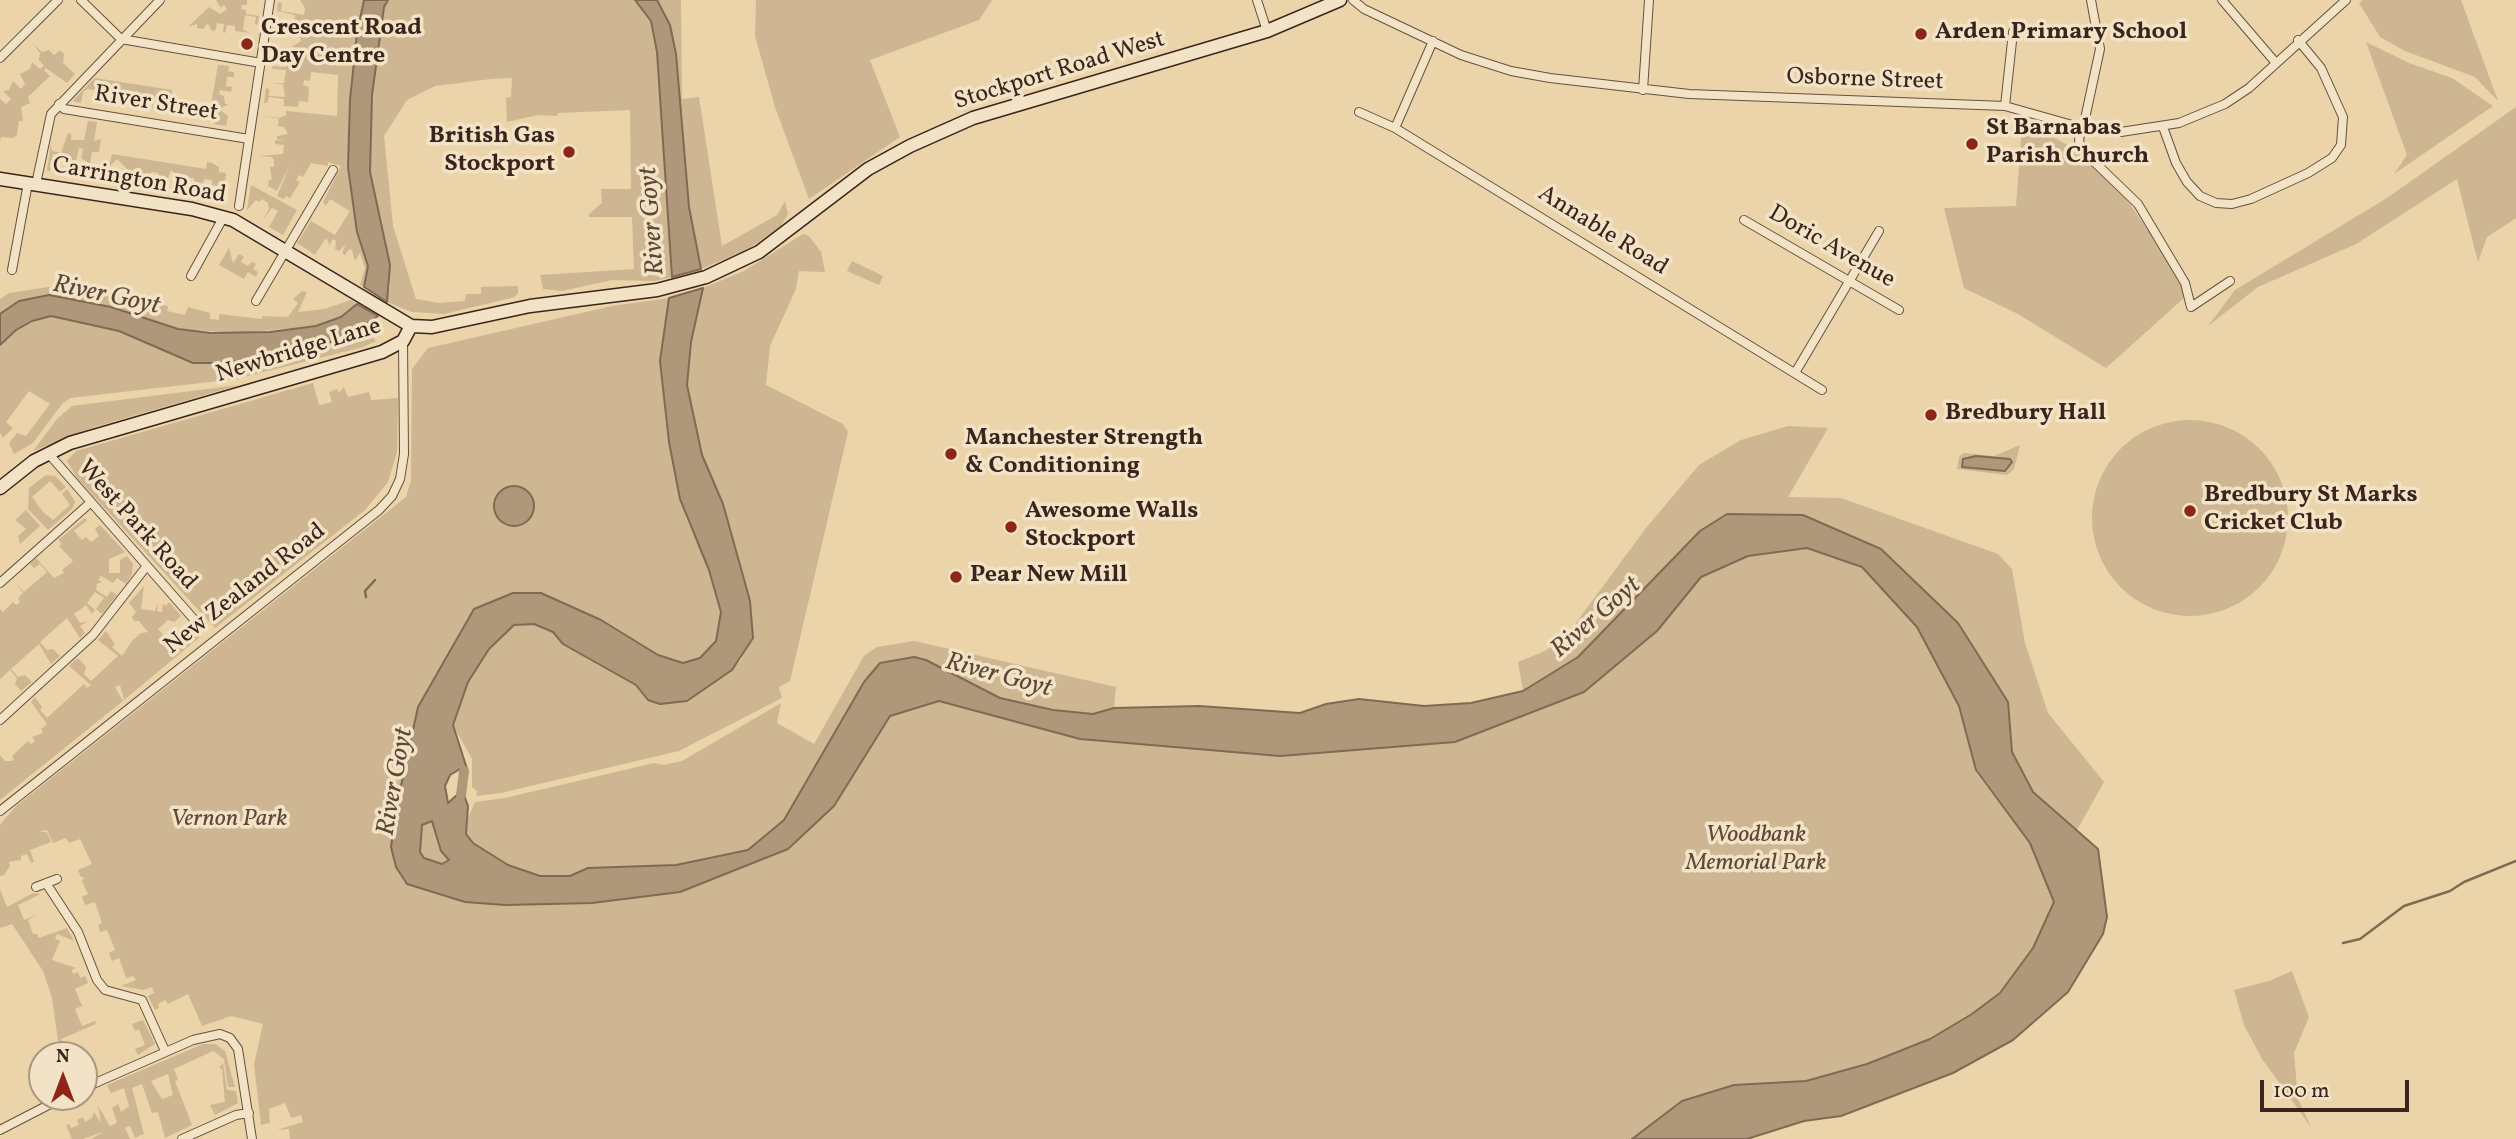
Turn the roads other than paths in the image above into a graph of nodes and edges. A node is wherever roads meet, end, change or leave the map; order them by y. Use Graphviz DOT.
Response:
graph roads {
  1 [pos="58,0"];
  2 [pos="81,0"];
  3 [pos="160,0"];
  4 [pos="270,0"];
  5 [pos="1257,0"];
  6 [pos="1340,0"];
  7 [pos="1353,0"];
  8 [pos="1649,0"];
  9 [pos="2091,0"];
  10 [pos="2222,0"];
  11 [pos="2346,0"];
  12 [pos="1267,31"];
  13 [pos="2013,32"];
  14 [pos="121,39"];
  15 [pos="2298,40"];
  16 [pos="1433,41"];
  17 [pos="0,58"];
  18 [pos="261,63"];
  19 [pos="2276,63"];
  20 [pos="1643,90"];
  21 [pos="59,104"];
  22 [pos="2005,106"];
  23 [pos="1359,113"];
  24 [pos="2164,127"];
  25 [pos="1395,128"];
  26 [pos="2082,128"];
  27 [pos="249,139"];
  28 [pos="333,170"];
  29 [pos="0,179"];
  30 [pos="32,184"];
  31 [pos="239,206"];
  32 [pos="806,214"];
  33 [pos="224,216"];
  34 [pos="1744,220"];
  35 [pos="1879,231"];
  36 [pos="285,250"];
  37 [pos="12,270"];
  38 [pos="191,275"];
  39 [pos="2230,281"];
  40 [pos="1850,282"];
  41 [pos="256,301"];
  42 [pos="1899,310"];
  43 [pos="411,326"];
  44 [pos="402,341"];
  45 [pos="1795,373"];
  46 [pos="1822,390"];
  47 [pos="48,453"];
  48 [pos="0,488"];
  49 [pos="90,503"];
  50 [pos="146,567"];
  51 [pos="0,583"];
  52 [pos="198,624"];
  53 [pos="0,720"];
  54 [pos="0,811"];
  55 [pos="57,879"];
  56 [pos="46,883"];
  57 [pos="36,887"];
  58 [pos="165,1051"];
  59 [pos="98,1082"];
  60 [pos="37,1111"];
  61 [pos="249,1112"];
  62 [pos="0,1130"];
  63 [pos="182,1139"];
  64 [pos="252,1139"];
  1 -- 17 [label="street"];
  2 -- 14 [label="street"];
  3 -- 14 [label="street"];
  4 -- 18 [label="street"];
  5 -- 12 [label="street"];
  6 -- 12 [label="main road, Stockport Road West"];
  7 -- 16 [label="street, Osborne Street"];
  8 -- 20 [label="street"];
  9 -- 26 [label="street"];
  10 -- 19 [label="street"];
  11 -- 15 [label="street, Osborne Street"];
  12 -- 32 [label="main road, Stockport Road West"];
  13 -- 22 [label="street"];
  14 -- 18 [label="street"];
  14 -- 21 [label="street"];
  15 -- 19 [label="street, Osborne Street"];
  15 -- 24 [label="street"];
  16 -- 20 [label="street, Osborne Street"];
  16 -- 25 [label="street"];
  18 -- 27 [label="street"];
  19 -- 24 [label="street, Osborne Street"];
  20 -- 22 [label="street, Osborne Street"];
  21 -- 27 [label="street, River Street"];
  21 -- 30 [label="street"];
  22 -- 26 [label="street, Osborne Street"];
  23 -- 25 [label="street, Annable Road"];
  24 -- 26 [label="street, Osborne Street"];
  25 -- 45 [label="street, Annable Road"];
  26 -- 39 [label="street"];
  27 -- 31 [label="street"];
  28 -- 36 [label="street"];
  29 -- 30 [label="main road, Carrington Road"];
  30 -- 33 [label="main road, Carrington Road"];
  30 -- 37 [label="street"];
  32 -- 43 [label="main road, Newbridge Lane"];
  33 -- 36 [label="main road, Carrington Road"];
  33 -- 38 [label="street"];
  34 -- 40 [label="street, Doric Avenue"];
  35 -- 40 [label="street"];
  36 -- 41 [label="street"];
  36 -- 43 [label="main road, Carrington Road"];
  40 -- 42 [label="street, Doric Avenue"];
  40 -- 45 [label="street"];
  43 -- 44 [label="main road, Newbridge Lane"];
  44 -- 47 [label="main road, Newbridge Lane"];
  44 -- 54 [label="street, New Zealand Road"];
  45 -- 46 [label="street, Annable Road"];
  47 -- 48 [label="main road, Newbridge Lane"];
  47 -- 49 [label="street, West Park Road"];
  49 -- 50 [label="street, West Park Road"];
  49 -- 51 [label="street"];
  50 -- 52 [label="street, West Park Road"];
  50 -- 53 [label="street"];
  55 -- 56 [label="street"];
  56 -- 57 [label="street"];
  56 -- 58 [label="street"];
  58 -- 59 [label="street"];
  58 -- 61 [label="street"];
  60 -- 62 [label="street"];
  61 -- 63 [label="street"];
  61 -- 64 [label="street"];
}
